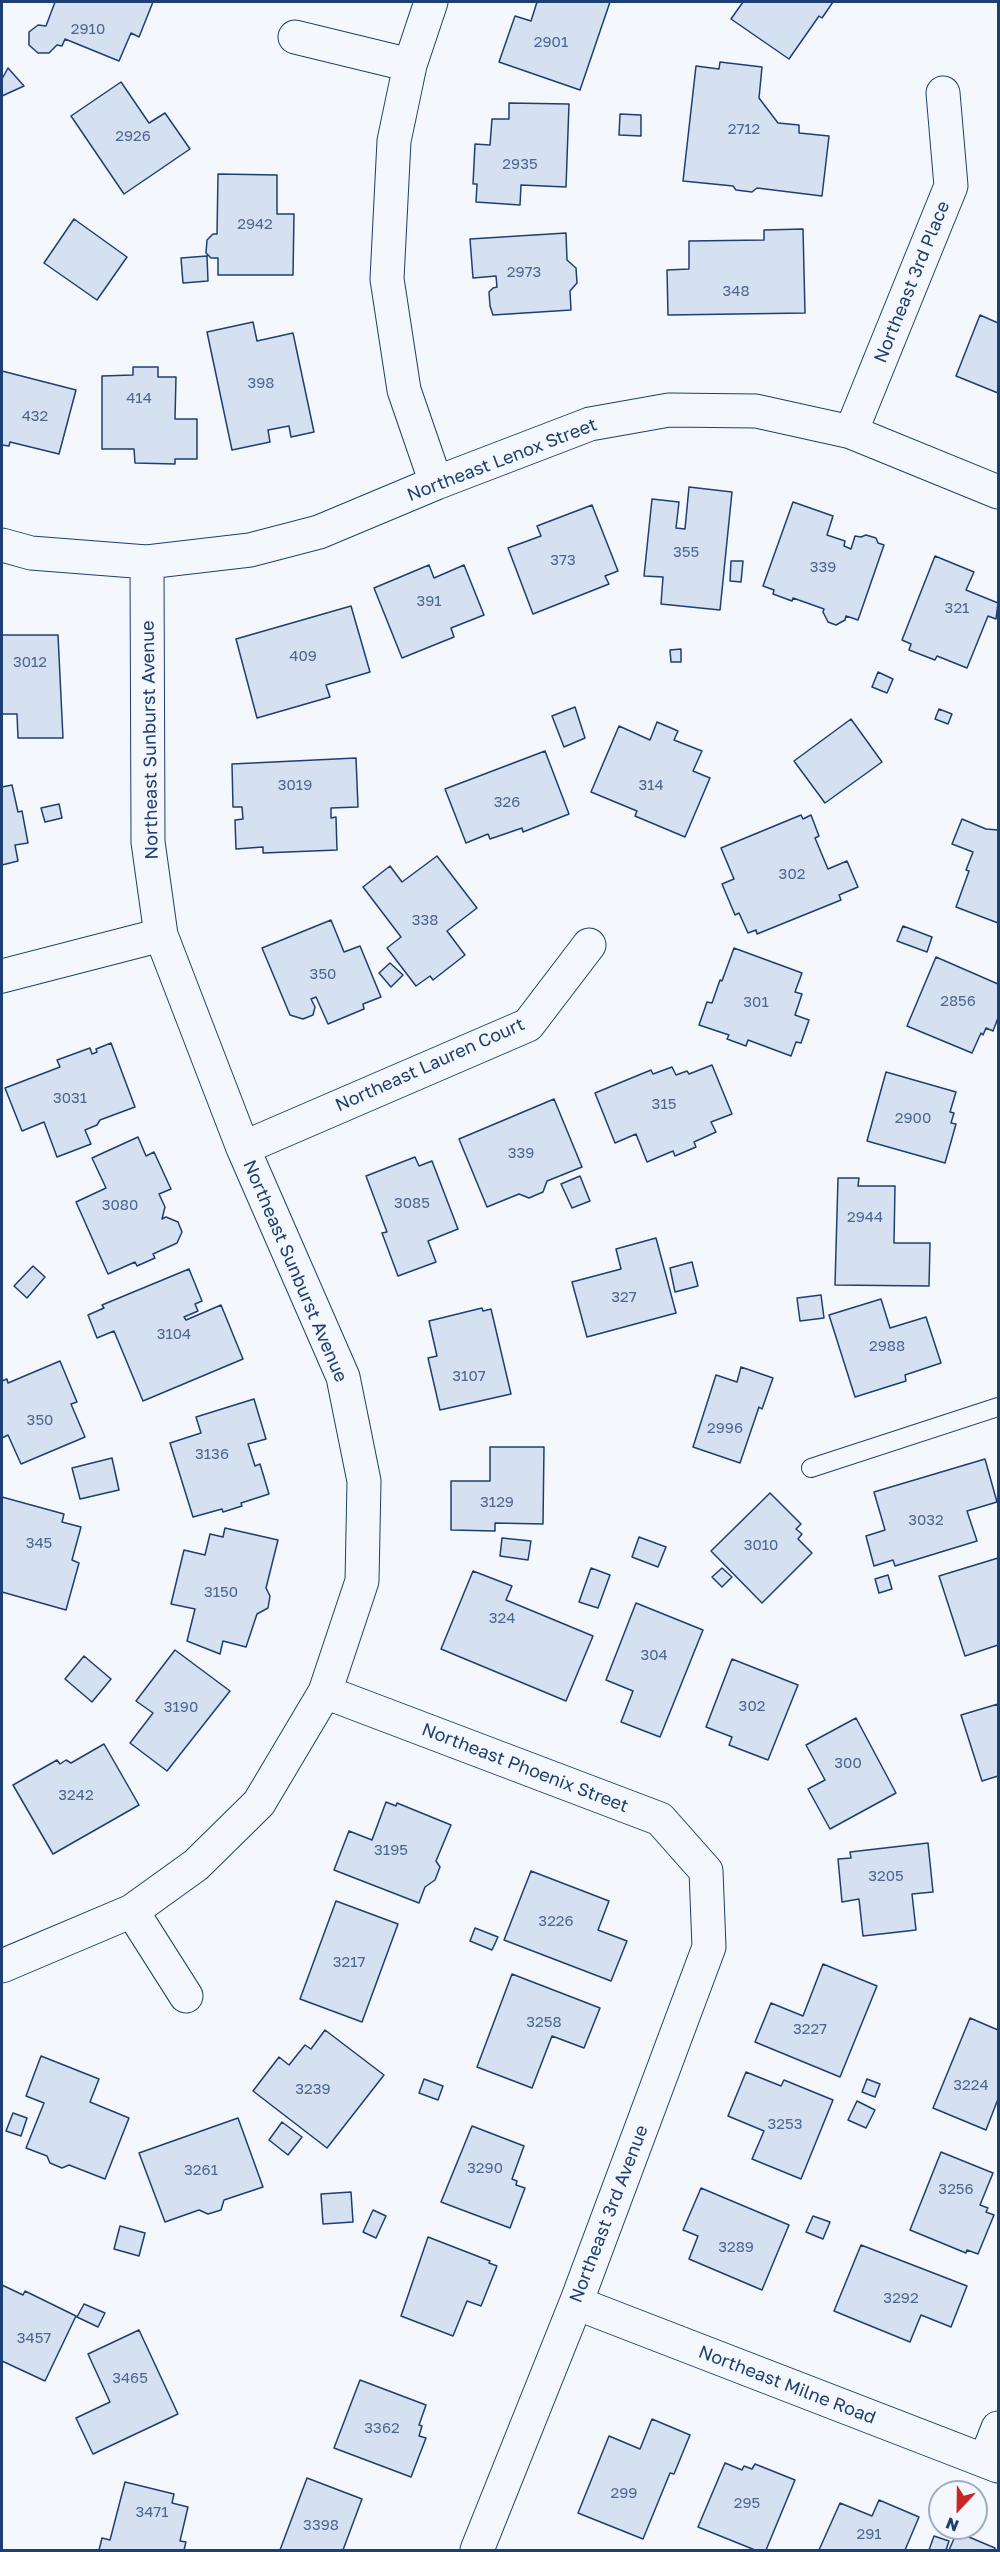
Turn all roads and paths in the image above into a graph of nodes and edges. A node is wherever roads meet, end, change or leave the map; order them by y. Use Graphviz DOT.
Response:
graph roads {
  1 [pos="431,2"];
  2 [pos="295,36"];
  3 [pos="410,65"];
  4 [pos="942,93"];
  5 [pos="851,432"];
  6 [pos="436,483"];
  7 [pos="999,492"];
  8 [pos="2,545"];
  9 [pos="147,562"];
  10 [pos="161,935"];
  11 [pos="589,945"];
  12 [pos="2,976"];
  13 [pos="243,1148"];
  14 [pos="999,1407"];
  15 [pos="811,1468"];
  16 [pos="325,1692"];
  17 [pos="706,1871"];
  18 [pos="132,1911"];
  19 [pos="2,1966"];
  20 [pos="186,1996"];
  21 [pos="576,2303"];
  22 [pos="999,2428"];
  23 [pos="992,2464"];
  24 [pos="477,2550"];
  1 -- 3 [label="street"];
  2 -- 3 [label="street"];
  3 -- 6 [label="street"];
  4 -- 5 [label="street, Northeast 3rd Place"];
  5 -- 6 [label="street, Northeast Lenox Street"];
  5 -- 7 [label="street, Northeast Lenox Street"];
  6 -- 9 [label="street, Northeast Lenox Street"];
  8 -- 9 [label="street, Northeast Lenox Street"];
  9 -- 10 [label="street, Northeast Sunburst Avenue"];
  10 -- 12 [label="street"];
  10 -- 13 [label="street, Northeast Sunburst Avenue"];
  11 -- 13 [label="street, Northeast Lauren Court"];
  13 -- 16 [label="street, Northeast Sunburst Avenue"];
  14 -- 15 [label="lane"];
  16 -- 17 [label="street, Northeast Phoenix Street"];
  16 -- 18 [label="street, Northeast Sunburst Avenue"];
  17 -- 21 [label="street, Northeast 3rd Avenue"];
  18 -- 19 [label="street, Northeast Sunburst Avenue"];
  18 -- 20 [label="street"];
  21 -- 23 [label="street, Northeast Milne Road"];
  21 -- 24 [label="street, Northeast 3rd Avenue"];
  22 -- 23 [label="street"];
}
